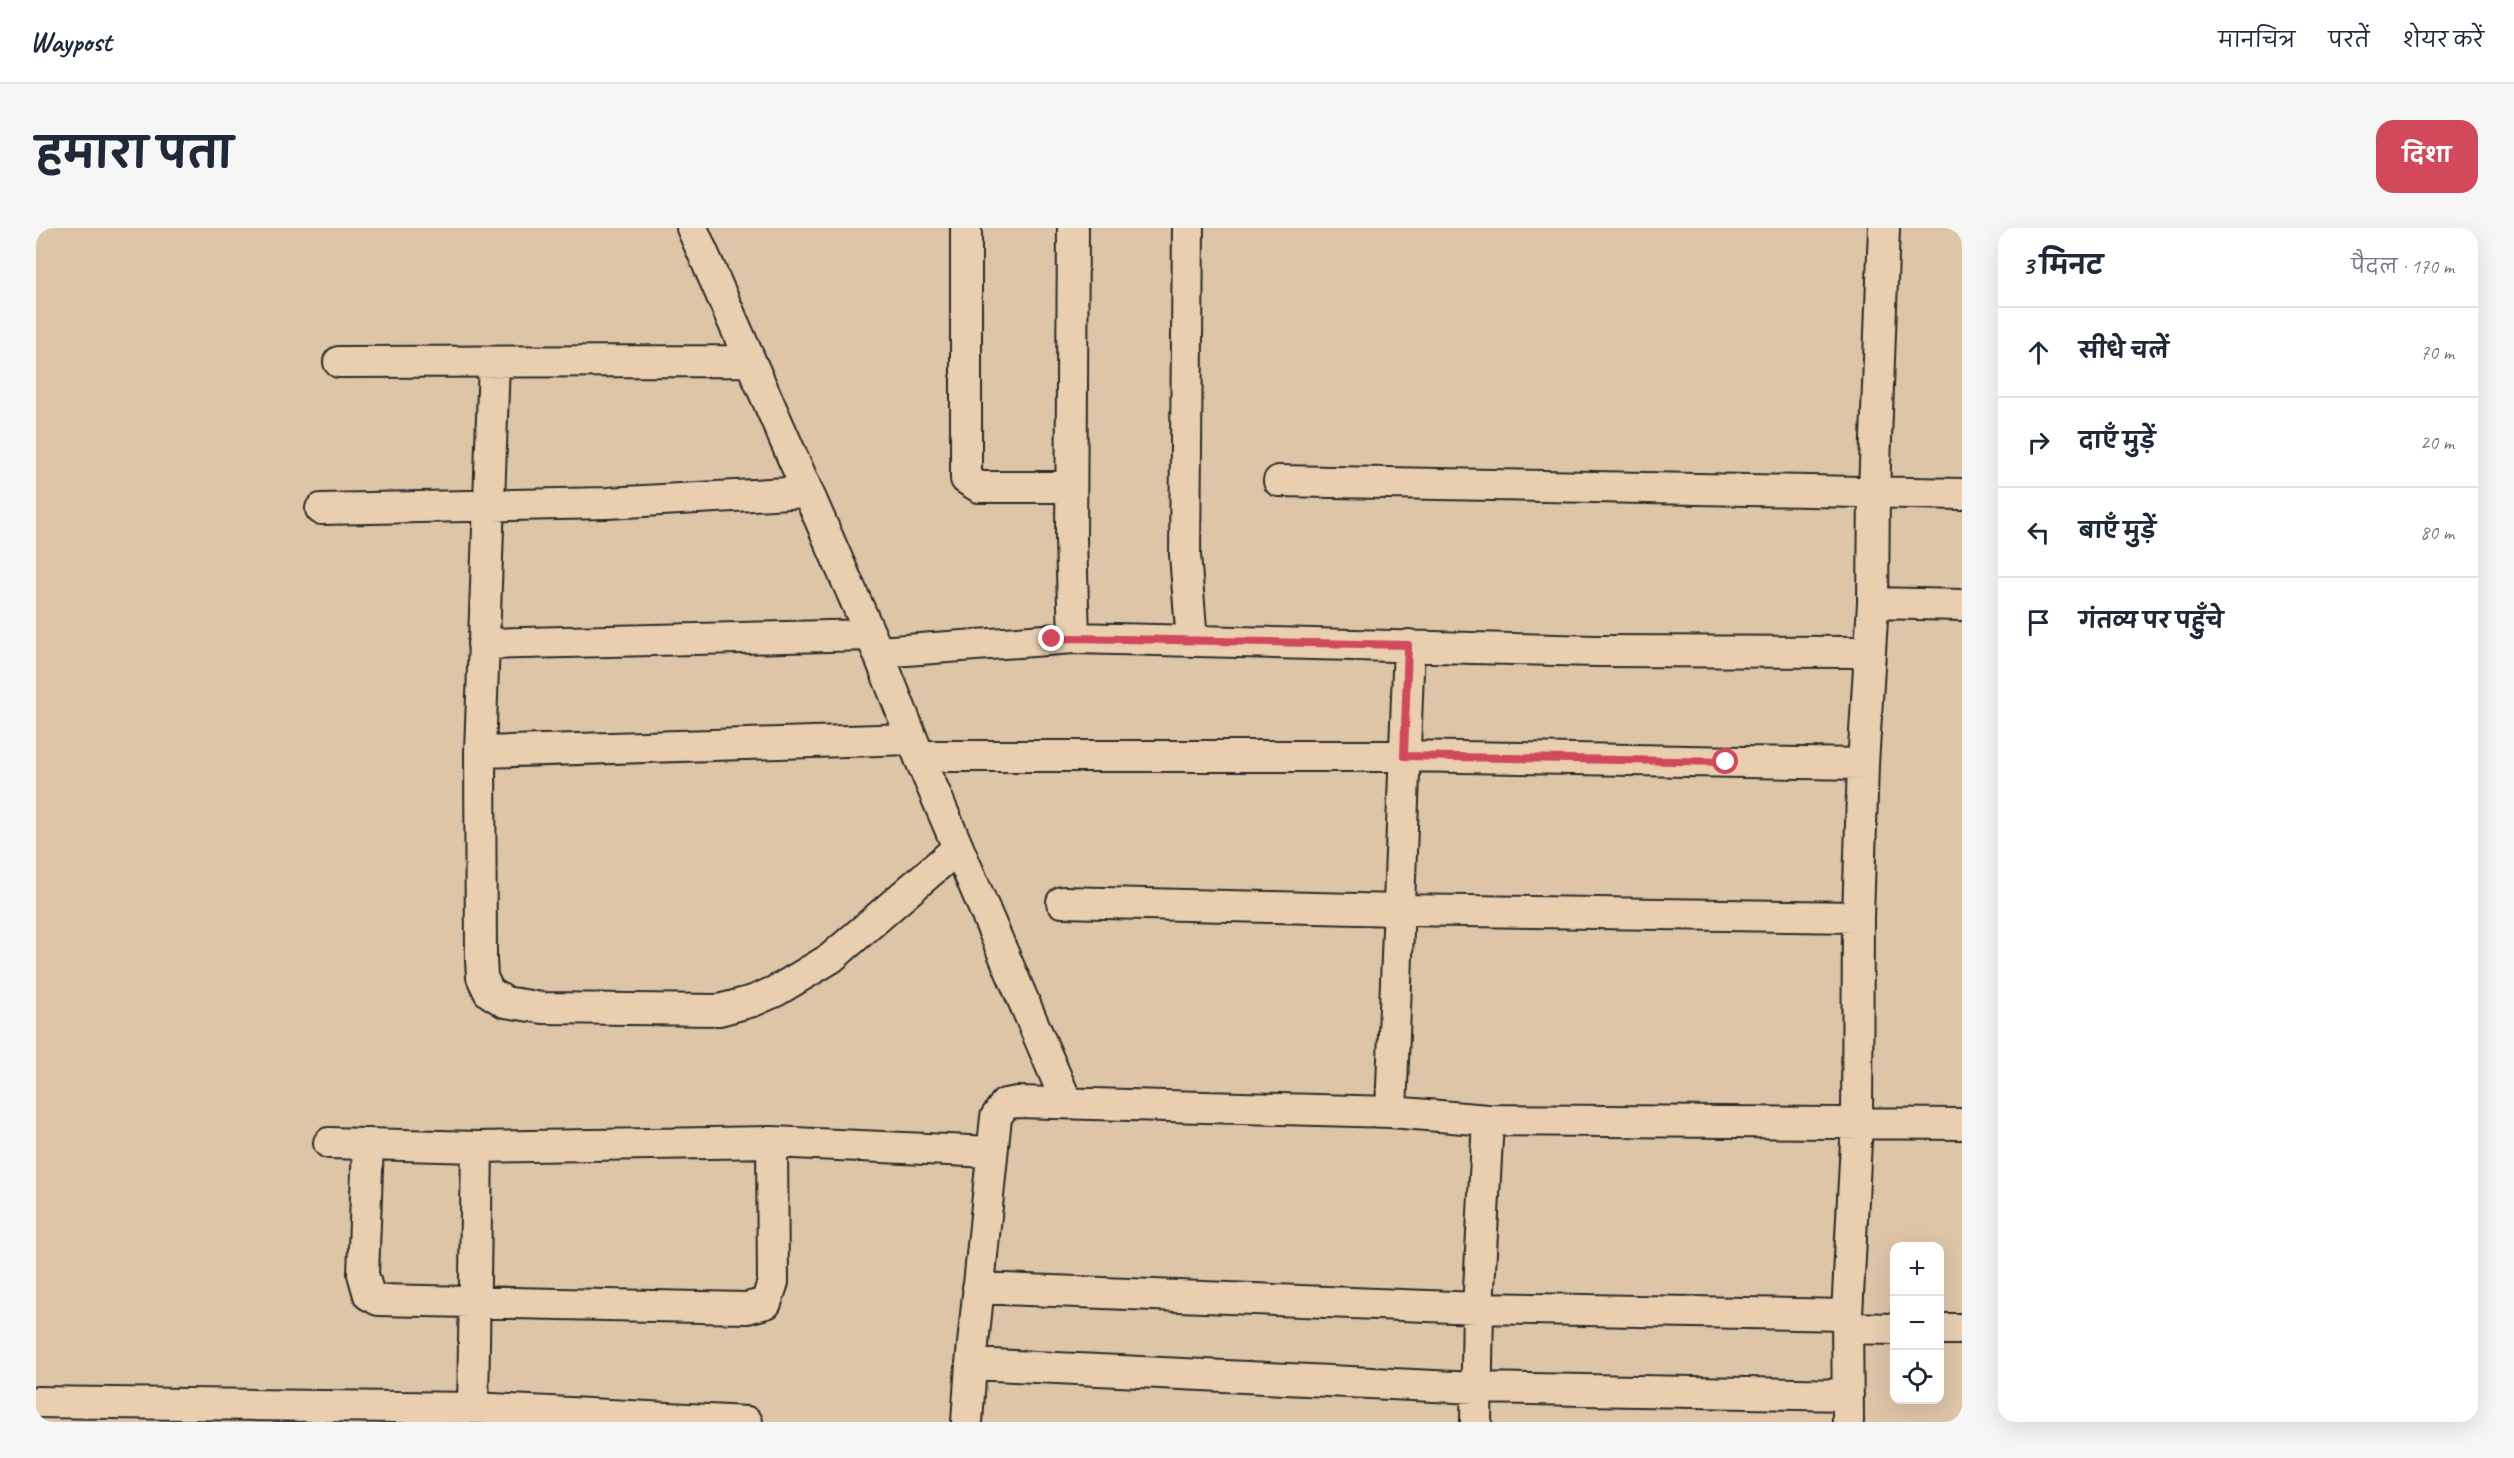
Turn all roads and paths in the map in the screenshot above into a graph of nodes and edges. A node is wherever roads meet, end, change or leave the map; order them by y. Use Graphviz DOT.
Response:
graph roads {
  1 [pos="692,228"];
  2 [pos="966,228"];
  3 [pos="1073,228"];
  4 [pos="1188,228"];
  5 [pos="1884,228"];
  6 [pos="749,361"];
  7 [pos="339,362"];
  8 [pos="494,362"];
  9 [pos="1279,481"];
  10 [pos="1071,487"];
  11 [pos="1874,491"];
  12 [pos="807,492"];
  13 [pos="1962,494"];
  14 [pos="489,504"];
  15 [pos="321,509"];
  16 [pos="1873,603"];
  17 [pos="1962,605"];
  18 [pos="1074,638"];
  19 [pos="1192,641"];
  20 [pos="483,644"];
  21 [pos="874,644"];
  22 [pos="1408,645"];
  23 [pos="1870,652"];
  24 [pos="916,748"];
  25 [pos="480,752"];
  26 [pos="1404,756"];
  27 [pos="1863,764"];
  28 [pos="958,848"];
  29 [pos="1062,902"];
  30 [pos="1399,910"];
  31 [pos="1858,917"];
  32 [pos="1067,1103"];
  33 [pos="1391,1112"];
  34 [pos="1488,1120"];
  35 [pos="1857,1122"];
  36 [pos="1962,1124"];
  37 [pos="772,1142"];
  38 [pos="329,1143"];
  39 [pos="368,1144"];
  40 [pos="477,1147"];
  41 [pos="992,1152"];
  42 [pos="978,1288"];
  43 [pos="475,1303"];
  44 [pos="1478,1308"];
  45 [pos="1848,1322"];
  46 [pos="1890,1328"];
  47 [pos="1944,1329"];
  48 [pos="1962,1329"];
  49 [pos="970,1364"];
  50 [pos="1476,1388"];
  51 [pos="36,1402"];
  52 [pos="473,1408"];
  53 [pos="1848,1409"];
  54 [pos="747,1422"];
  55 [pos="967,1422"];
  56 [pos="1476,1422"];
  1 -- 6 [label="street"];
  2 -- 10 [label="street"];
  3 -- 10 [label="street"];
  4 -- 19 [label="street"];
  5 -- 11 [label="street"];
  6 -- 8 [label="street"];
  6 -- 12 [label="street"];
  7 -- 8 [label="street"];
  8 -- 14 [label="street"];
  9 -- 11 [label="street"];
  10 -- 18 [label="street"];
  11 -- 13 [label="street"];
  11 -- 16 [label="street"];
  12 -- 14 [label="street"];
  12 -- 21 [label="street"];
  14 -- 15 [label="street"];
  14 -- 20 [label="street"];
  16 -- 17 [label="street"];
  16 -- 23 [label="street"];
  18 -- 19 [label="street"];
  18 -- 21 [label="street"];
  19 -- 22 [label="street"];
  20 -- 21 [label="street"];
  20 -- 25 [label="street"];
  21 -- 24 [label="street"];
  22 -- 23 [label="street"];
  22 -- 26 [label="street"];
  23 -- 27 [label="street"];
  24 -- 25 [label="street"];
  24 -- 26 [label="street"];
  24 -- 28 [label="street"];
  25 -- 28 [label="street"];
  26 -- 27 [label="street"];
  26 -- 30 [label="street"];
  27 -- 31 [label="street"];
  28 -- 32 [label="street"];
  29 -- 30 [label="street"];
  30 -- 31 [label="street"];
  30 -- 33 [label="street"];
  31 -- 35 [label="street"];
  32 -- 33 [label="street"];
  32 -- 41 [label="street"];
  33 -- 34 [label="street"];
  34 -- 35 [label="street"];
  34 -- 44 [label="street"];
  35 -- 36 [label="street"];
  35 -- 45 [label="street"];
  37 -- 40 [label="street"];
  37 -- 41 [label="street"];
  37 -- 43 [label="street"];
  38 -- 39 [label="street"];
  39 -- 40 [label="street"];
  39 -- 43 [label="street"];
  40 -- 43 [label="street"];
  41 -- 42 [label="street"];
  42 -- 44 [label="street"];
  42 -- 49 [label="street"];
  43 -- 52 [label="street"];
  44 -- 45 [label="street"];
  44 -- 50 [label="street"];
  45 -- 46 [label="street"];
  45 -- 53 [label="street"];
  47 -- 48 [label="street"];
  49 -- 50 [label="street"];
  49 -- 55 [label="street"];
  50 -- 53 [label="street"];
  50 -- 56 [label="street"];
  51 -- 52 [label="street"];
  52 -- 54 [label="street"];
}
